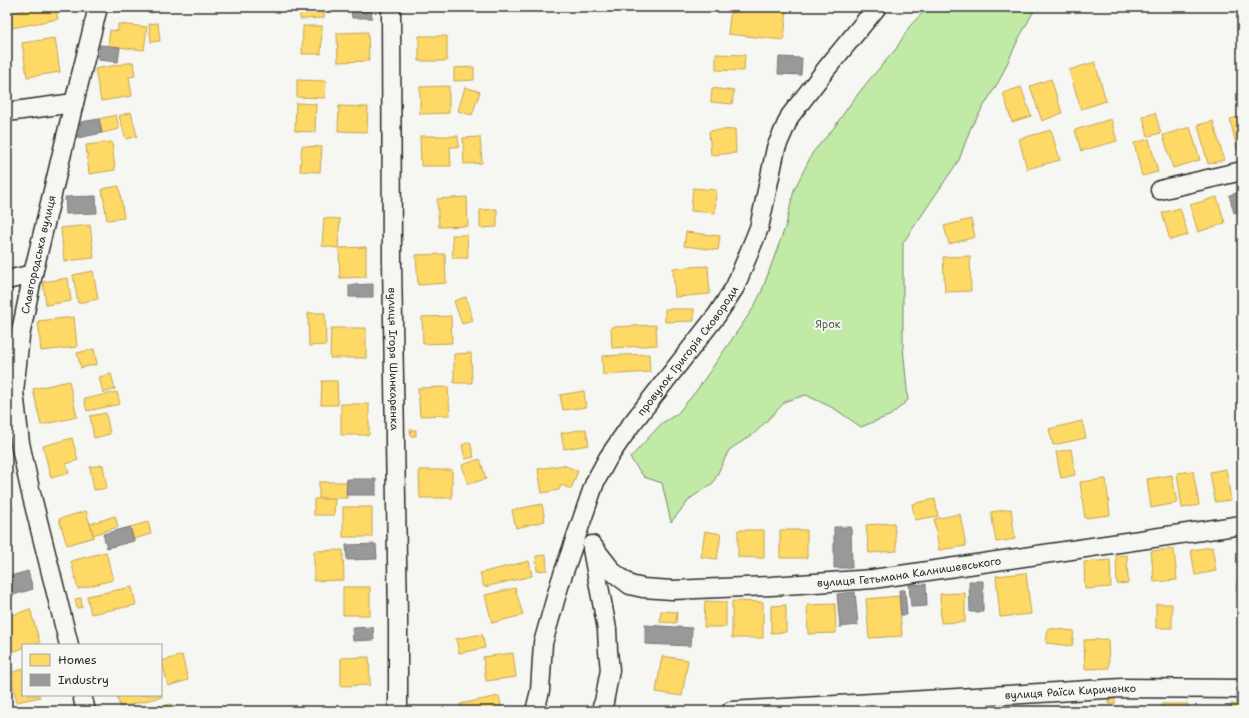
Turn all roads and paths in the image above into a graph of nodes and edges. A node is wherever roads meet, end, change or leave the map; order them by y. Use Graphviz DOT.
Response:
graph roads {
  1 [pos="98,7"];
  2 [pos="391,7"];
  3 [pos="877,7"];
  4 [pos="74,103"];
  5 [pos="7,112"];
  6 [pos="1242,171"];
  7 [pos="1160,190"];
  8 [pos="33,274"];
  9 [pos="7,280"];
  10 [pos="587,504"];
  11 [pos="1242,525"];
  12 [pos="592,545"];
  13 [pos="70,644"];
  14 [pos="1242,689"];
  15 [pos="82,696"];
  16 [pos="86,711"];
  17 [pos="398,711"];
  18 [pos="535,711"];
  19 [pos="600,711"];
  20 [pos="731,711"];
  1 -- 4 [label="street, Славгородська вулиця"];
  2 -- 17 [label="street, вулиця Ігоря Шинкаренка"];
  3 -- 10 [label="street, провулок Григорія Сковороди"];
  4 -- 5 [label="street"];
  4 -- 8 [label="street, Славгородська вулиця"];
  6 -- 7 [label="street"];
  8 -- 9 [label="street"];
  8 -- 13 [label="street, Славгородська вулиця"];
  10 -- 12 [label="street"];
  10 -- 18 [label="street, провулок Григорія Сковороди"];
  11 -- 12 [label="street, вулиця Гетьмана Калнишевського"];
  12 -- 19 [label="street"];
  14 -- 20 [label="street, вулиця Раїси Кириченко"];
  15 -- 16 [label="street"];
}
